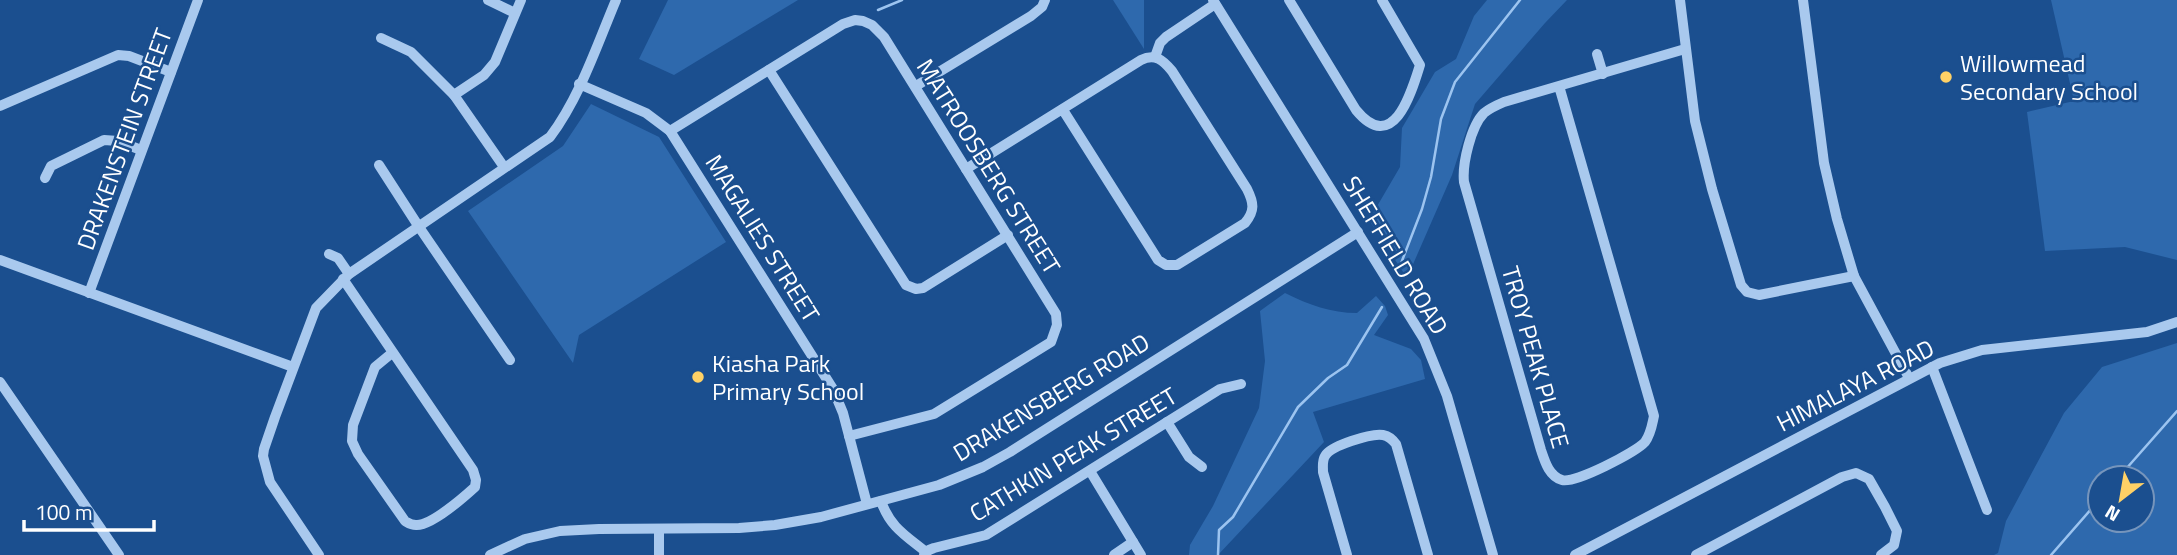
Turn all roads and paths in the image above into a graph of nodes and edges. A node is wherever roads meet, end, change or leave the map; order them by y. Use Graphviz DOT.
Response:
graph roads {
  1 [pos="198,0"];
  2 [pos="488,0"];
  3 [pos="521,0"];
  4 [pos="616,0"];
  5 [pos="1045,0"];
  6 [pos="1289,0"];
  7 [pos="1382,0"];
  8 [pos="1680,0"];
  9 [pos="1803,0"];
  10 [pos="1214,2"];
  11 [pos="515,13"];
  12 [pos="381,38"];
  13 [pos="1685,49"];
  14 [pos="1597,54"];
  15 [pos="1155,57"];
  16 [pos="769,70"];
  17 [pos="171,72"];
  18 [pos="1603,74"];
  19 [pos="579,84"];
  20 [pos="916,86"];
  21 [pos="1559,86"];
  22 [pos="454,95"];
  23 [pos="0,106"];
  24 [pos="1063,110"];
  25 [pos="670,131"];
  26 [pos="141,150"];
  27 [pos="379,165"];
  28 [pos="504,167"];
  29 [pos="966,169"];
  30 [pos="45,178"];
  31 [pos="419,227"];
  32 [pos="1359,232"];
  33 [pos="1008,236"];
  34 [pos="329,254"];
  35 [pos="0,260"];
  36 [pos="1854,276"];
  37 [pos="346,277"];
  38 [pos="89,293"];
  39 [pos="2177,322"];
  40 [pos="392,353"];
  41 [pos="510,360"];
  42 [pos="1932,367"];
  43 [pos="293,368"];
  44 [pos="1909,378"];
  45 [pos="0,382"];
  46 [pos="1241,384"];
  47 [pos="1167,422"];
  48 [pos="849,436"];
  49 [pos="1202,467"];
  50 [pos="1090,471"];
  51 [pos="881,501"];
  52 [pos="867,505"];
  53 [pos="1987,510"];
  54 [pos="659,528"];
  55 [pos="1133,542"];
  56 [pos="925,554"];
  57 [pos="1580,554"];
  58 [pos="119,555"];
  59 [pos="318,555"];
  60 [pos="490,555"];
  61 [pos="659,555"];
  62 [pos="1114,555"];
  63 [pos="1141,555"];
  64 [pos="1347,555"];
  65 [pos="1428,555"];
  66 [pos="1493,555"];
  67 [pos="1696,555"];
  68 [pos="1881,555"];
  1 -- 17 [label="street, DRAKENSTEIN STREET"];
  2 -- 11 [label="street"];
  3 -- 11 [label="street"];
  4 -- 19 [label="street"];
  5 -- 20 [label="street"];
  6 -- 7 [label="street"];
  8 -- 13 [label="street"];
  9 -- 36 [label="street"];
  10 -- 15 [label="street"];
  10 -- 32 [label="street, SHEFFIELD ROAD"];
  11 -- 22 [label="street"];
  12 -- 22 [label="street"];
  13 -- 18 [label="street, TROY PEAK PLACE"];
  13 -- 36 [label="street"];
  14 -- 18 [label="street"];
  15 -- 24 [label="street"];
  15 -- 24 [label="street"];
  16 -- 20 [label="street, MATROOSBERG STREET"];
  16 -- 25 [label="street, MATROOSBERG STREET"];
  16 -- 33 [label="street"];
  17 -- 23 [label="street"];
  17 -- 26 [label="street, DRAKENSTEIN STREET"];
  18 -- 21 [label="street, TROY PEAK PLACE"];
  19 -- 25 [label="street, MAGALIES STREET"];
  19 -- 28 [label="street"];
  20 -- 29 [label="street, MATROOSBERG STREET"];
  21 -- 21 [label="street, TROY PEAK PLACE"];
  22 -- 28 [label="street"];
  24 -- 29 [label="street"];
  25 -- 48 [label="street, MAGALIES STREET"];
  26 -- 30 [label="street"];
  26 -- 38 [label="street, DRAKENSTEIN STREET"];
  27 -- 31 [label="street"];
  28 -- 31 [label="street"];
  29 -- 33 [label="street, MATROOSBERG STREET"];
  31 -- 37 [label="street"];
  31 -- 41 [label="street"];
  32 -- 51 [label="street, DRAKENSBERG ROAD"];
  32 -- 66 [label="street, SHEFFIELD ROAD"];
  33 -- 48 [label="street, MATROOSBERG STREET"];
  34 -- 37 [label="street"];
  35 -- 38 [label="street"];
  36 -- 44 [label="street"];
  37 -- 40 [label="street"];
  37 -- 43 [label="street"];
  38 -- 43 [label="street"];
  39 -- 42 [label="street, HIMALAYA ROAD"];
  40 -- 40 [label="street"];
  42 -- 44 [label="street, HIMALAYA ROAD"];
  42 -- 53 [label="street"];
  43 -- 59 [label="street"];
  44 -- 57 [label="street, HIMALAYA ROAD"];
  45 -- 58 [label="street"];
  46 -- 47 [label="street, CATHKIN PEAK STREET"];
  47 -- 49 [label="street"];
  47 -- 50 [label="street, CATHKIN PEAK STREET"];
  48 -- 52 [label="street, MAGALIES STREET"];
  50 -- 55 [label="street"];
  50 -- 56 [label="street, CATHKIN PEAK STREET"];
  51 -- 52 [label="street, DRAKENSBERG ROAD"];
  51 -- 56 [label="street"];
  52 -- 54 [label="street, DRAKENSBERG ROAD"];
  54 -- 60 [label="street, DRAKENSBERG ROAD"];
  54 -- 61 [label="street"];
  55 -- 62 [label="street"];
  55 -- 63 [label="street"];
  64 -- 65 [label="street"];
  67 -- 68 [label="street"];
}
